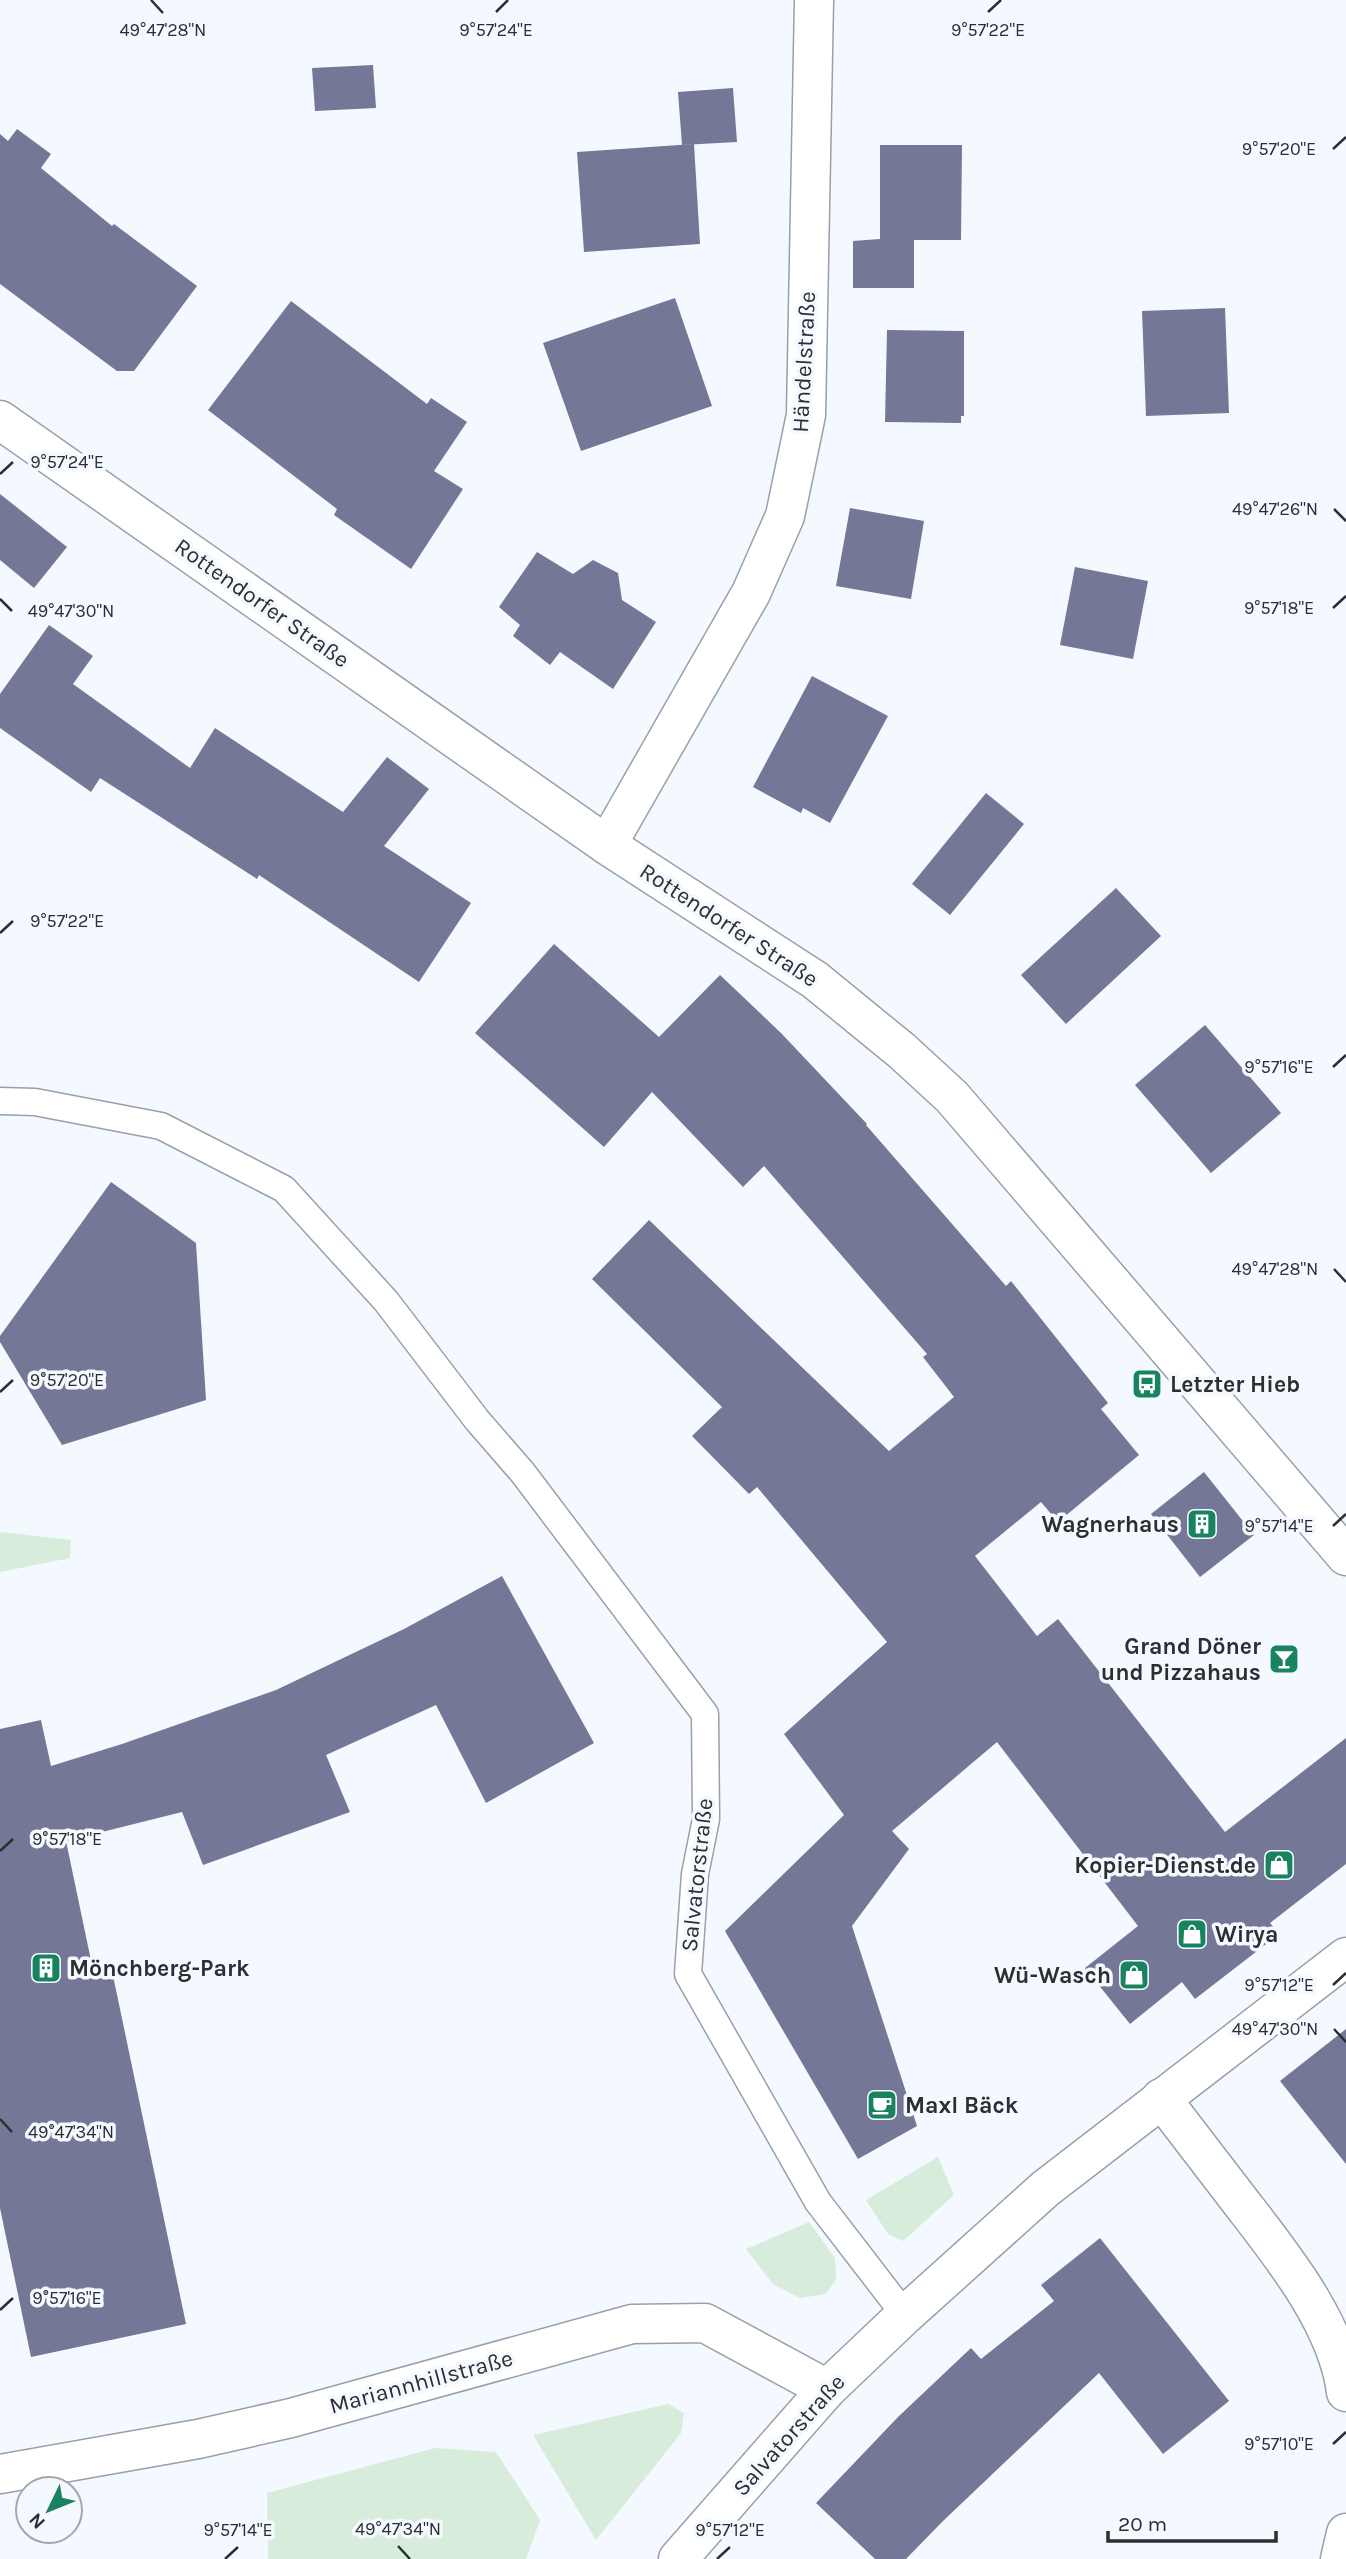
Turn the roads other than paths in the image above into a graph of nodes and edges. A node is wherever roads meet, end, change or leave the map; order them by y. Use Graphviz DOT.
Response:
graph roads {
  1 [pos="814,0"];
  2 [pos="0,420"];
  3 [pos="607,845"];
  4 [pos="0,1101"];
  5 [pos="1346,1556"];
  6 [pos="1346,1957"];
  7 [pos="1161,2098"];
  8 [pos="905,2315"];
  9 [pos="827,2389"];
  10 [pos="1346,2392"];
  11 [pos="0,2474"];
  12 [pos="1346,2533"];
  13 [pos="678,2559"];
  14 [pos="1340,2559"];
  1 -- 3 [label="street, Händelstraße"];
  2 -- 3 [label="street, Rottendorfer Straße"];
  3 -- 5 [label="street, Rottendorfer Straße"];
  4 -- 8 [label="lane, Salvatorstraße"];
  6 -- 7 [label="street, Salvatorstraße"];
  7 -- 8 [label="street, Salvatorstraße"];
  7 -- 10 [label="street"];
  8 -- 9 [label="street, Salvatorstraße"];
  9 -- 11 [label="street, Mariannhillstraße"];
  9 -- 13 [label="street, Salvatorstraße"];
  12 -- 14 [label="street"];
}
